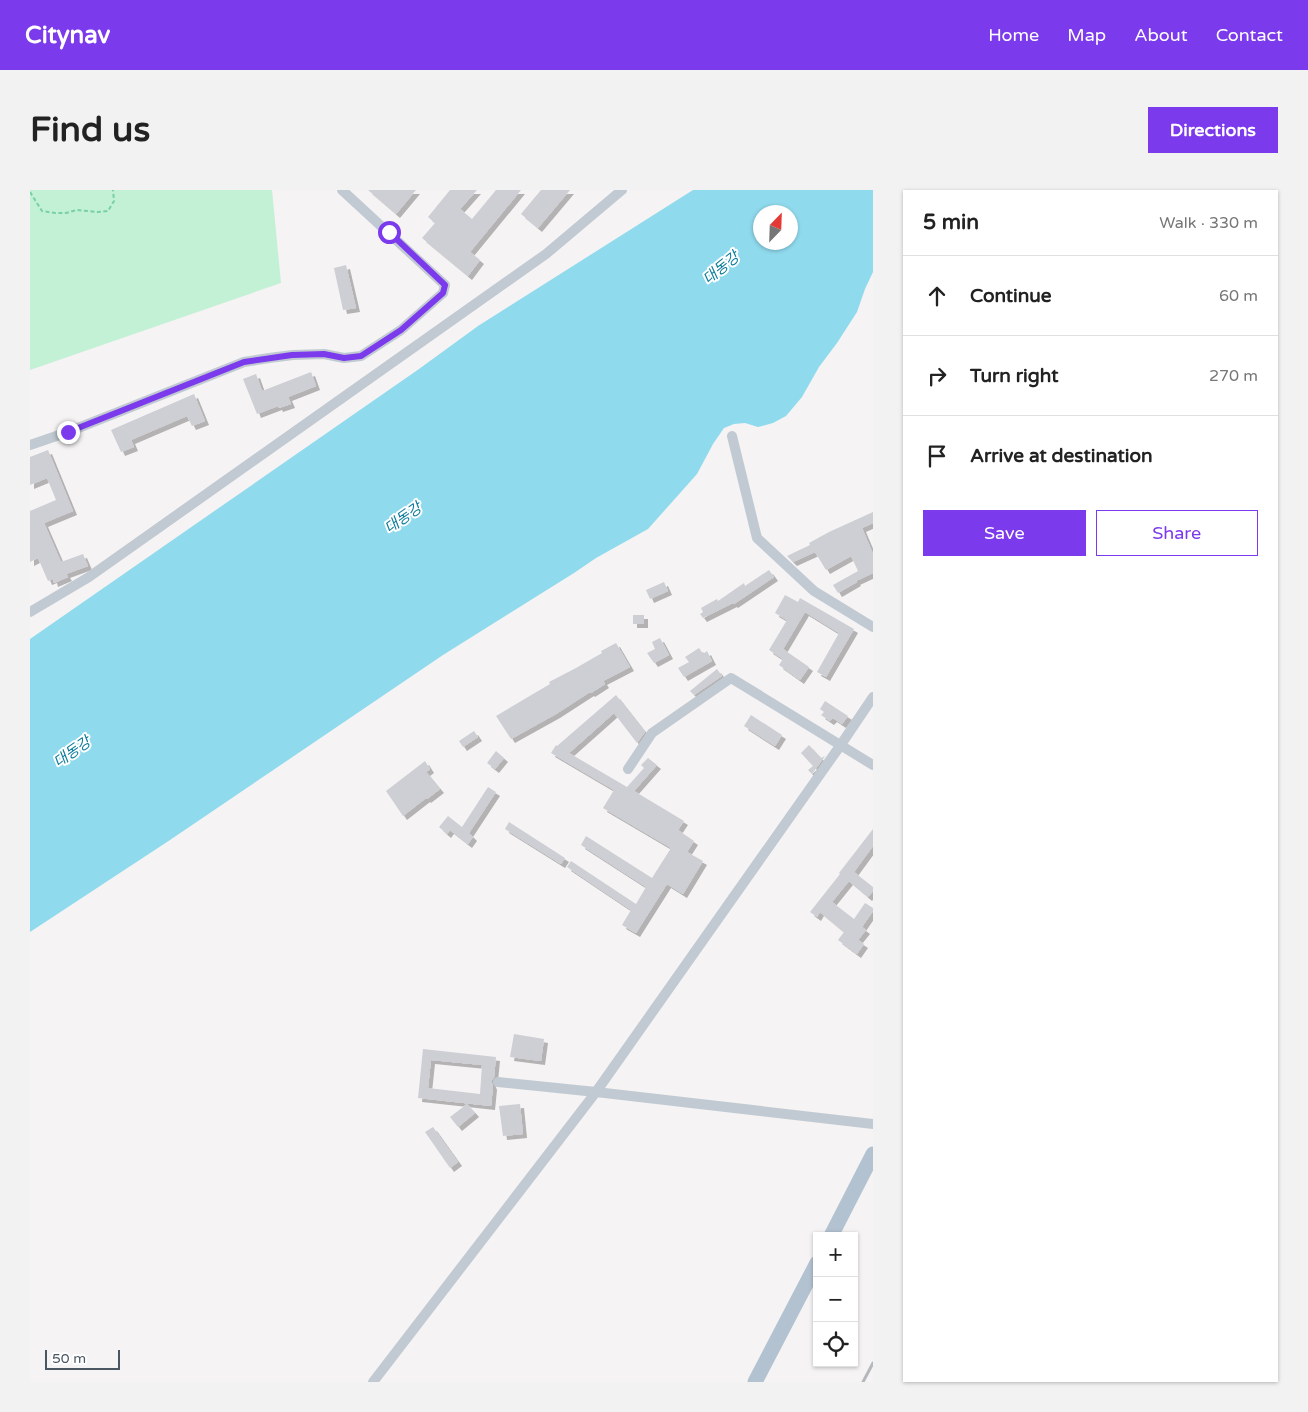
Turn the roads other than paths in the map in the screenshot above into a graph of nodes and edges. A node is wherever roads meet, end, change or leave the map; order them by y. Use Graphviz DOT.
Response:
graph roads {
  1 [pos="342,190"];
  2 [pos="622,190"];
  3 [pos="732,436"];
  4 [pos="30,445"];
  5 [pos="30,612"];
  6 [pos="873,627"];
  7 [pos="873,697"];
  8 [pos="840,746"];
  9 [pos="873,765"];
  10 [pos="628,769"];
  11 [pos="498,1082"];
  12 [pos="596,1092"];
  13 [pos="873,1124"];
  14 [pos="873,1154"];
  15 [pos="833,1232"];
  16 [pos="813,1270"];
  17 [pos="373,1382"];
  18 [pos="755,1382"];
  1 -- 4 [label="street"];
  2 -- 5 [label="street"];
  3 -- 6 [label="street"];
  7 -- 8 [label="street"];
  8 -- 9 [label="street"];
  8 -- 10 [label="street"];
  8 -- 12 [label="street"];
  11 -- 12 [label="street"];
  12 -- 13 [label="street"];
  12 -- 17 [label="street"];
  14 -- 15 [label="main road"];
  16 -- 18 [label="main road"];
}
